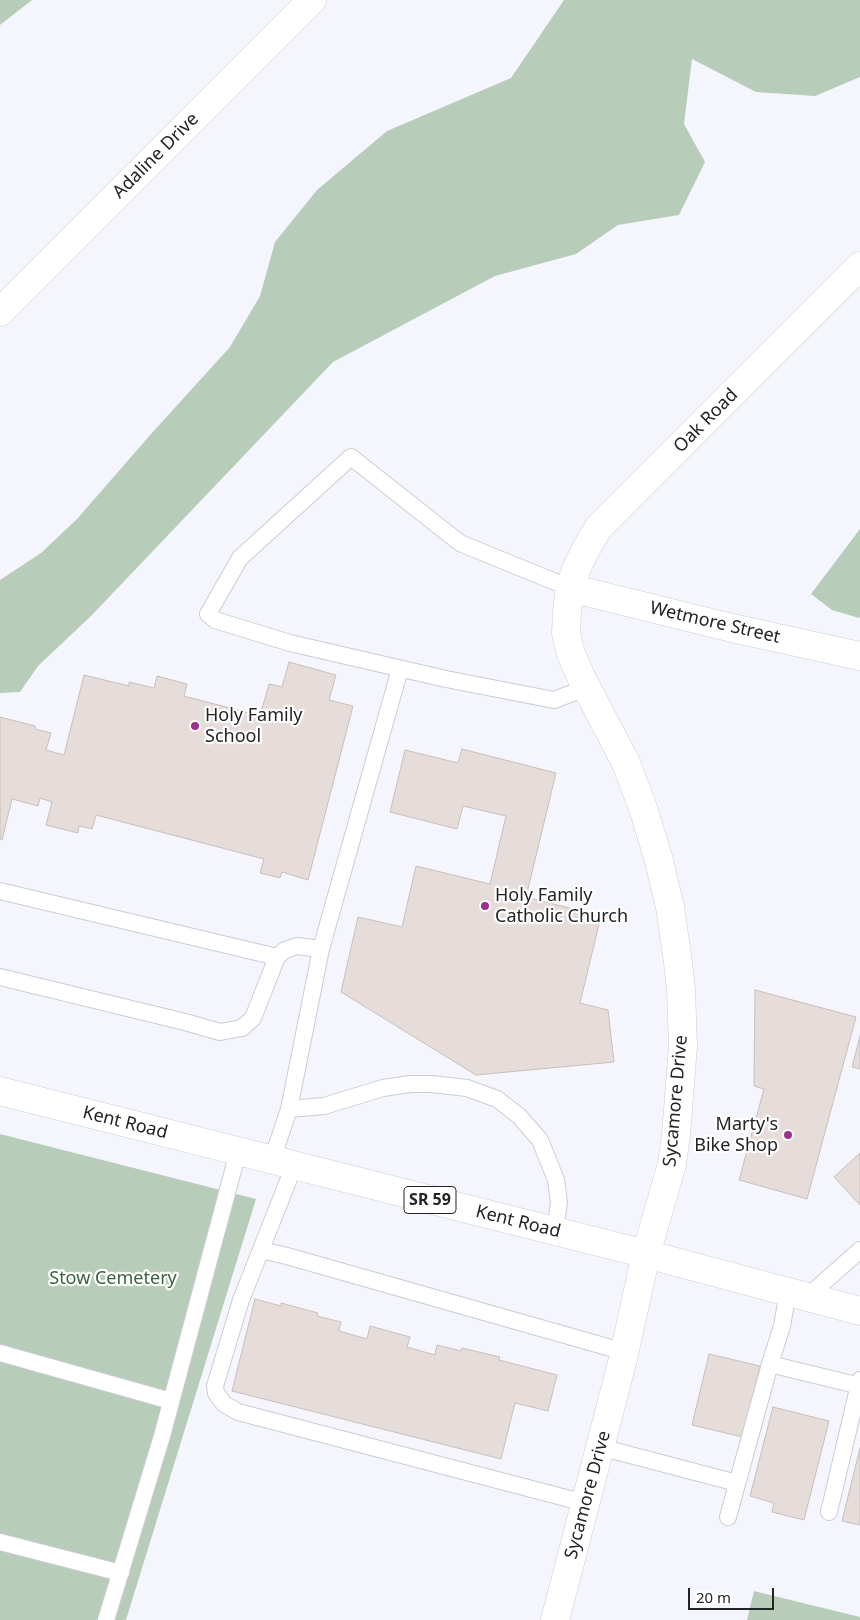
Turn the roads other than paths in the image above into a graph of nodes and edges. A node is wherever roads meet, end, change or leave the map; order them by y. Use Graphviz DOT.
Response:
graph roads {
  1 [pos="312,0"];
  2 [pos="860,266"];
  3 [pos="0,312"];
  4 [pos="570,588"];
  5 [pos="860,656"];
  6 [pos="400,669"];
  7 [pos="586,688"];
  8 [pos="0,891"];
  9 [pos="321,949"];
  10 [pos="277,957"];
  11 [pos="0,977"];
  12 [pos="0,1092"];
  13 [pos="289,1108"];
  14 [pos="238,1152"];
  15 [pos="283,1163"];
  16 [pos="555,1231"];
  17 [pos="261,1250"];
  18 [pos="860,1250"];
  19 [pos="646,1254"];
  20 [pos="797,1295"];
  21 [pos="860,1311"];
  22 [pos="625,1352"];
  23 [pos="0,1353"];
  24 [pos="770,1364"];
  25 [pos="860,1384"];
  26 [pos="171,1401"];
  27 [pos="600,1447"];
  28 [pos="737,1483"];
  29 [pos="585,1503"];
  30 [pos="829,1512"];
  31 [pos="728,1517"];
  32 [pos="0,1542"];
  33 [pos="121,1572"];
  34 [pos="106,1620"];
  35 [pos="555,1620"];
  1 -- 3 [label="street, Adaline Drive"];
  2 -- 4 [label="street, Oak Road"];
  4 -- 5 [label="street, Wetmore Street"];
  4 -- 6 [label="lane"];
  4 -- 7 [label="street, Sycamore Drive"];
  6 -- 7 [label="lane"];
  6 -- 9 [label="lane"];
  7 -- 19 [label="street, Sycamore Drive"];
  8 -- 10 [label="lane"];
  9 -- 10 [label="lane"];
  9 -- 13 [label="lane"];
  10 -- 11 [label="lane"];
  12 -- 14 [label="street, Kent Road / SR 59"];
  13 -- 15 [label="lane"];
  13 -- 16 [label="lane"];
  14 -- 15 [label="street, Kent Road / SR 59"];
  14 -- 26 [label="lane"];
  15 -- 16 [label="street, Kent Road / SR 59"];
  15 -- 17 [label="lane"];
  16 -- 19 [label="street, Kent Road / SR 59"];
  17 -- 22 [label="lane"];
  17 -- 29 [label="lane"];
  18 -- 20 [label="lane"];
  19 -- 20 [label="street, Kent Road / SR 59"];
  19 -- 22 [label="street, Sycamore Drive"];
  20 -- 21 [label="street, Kent Road / SR 59"];
  20 -- 24 [label="lane"];
  22 -- 27 [label="street, Sycamore Drive"];
  23 -- 26 [label="lane"];
  24 -- 25 [label="lane"];
  24 -- 28 [label="lane"];
  25 -- 30 [label="lane"];
  26 -- 33 [label="lane"];
  27 -- 28 [label="lane"];
  27 -- 29 [label="street, Sycamore Drive"];
  28 -- 31 [label="lane"];
  29 -- 35 [label="street, Sycamore Drive"];
  32 -- 33 [label="lane"];
  33 -- 34 [label="lane"];
}
